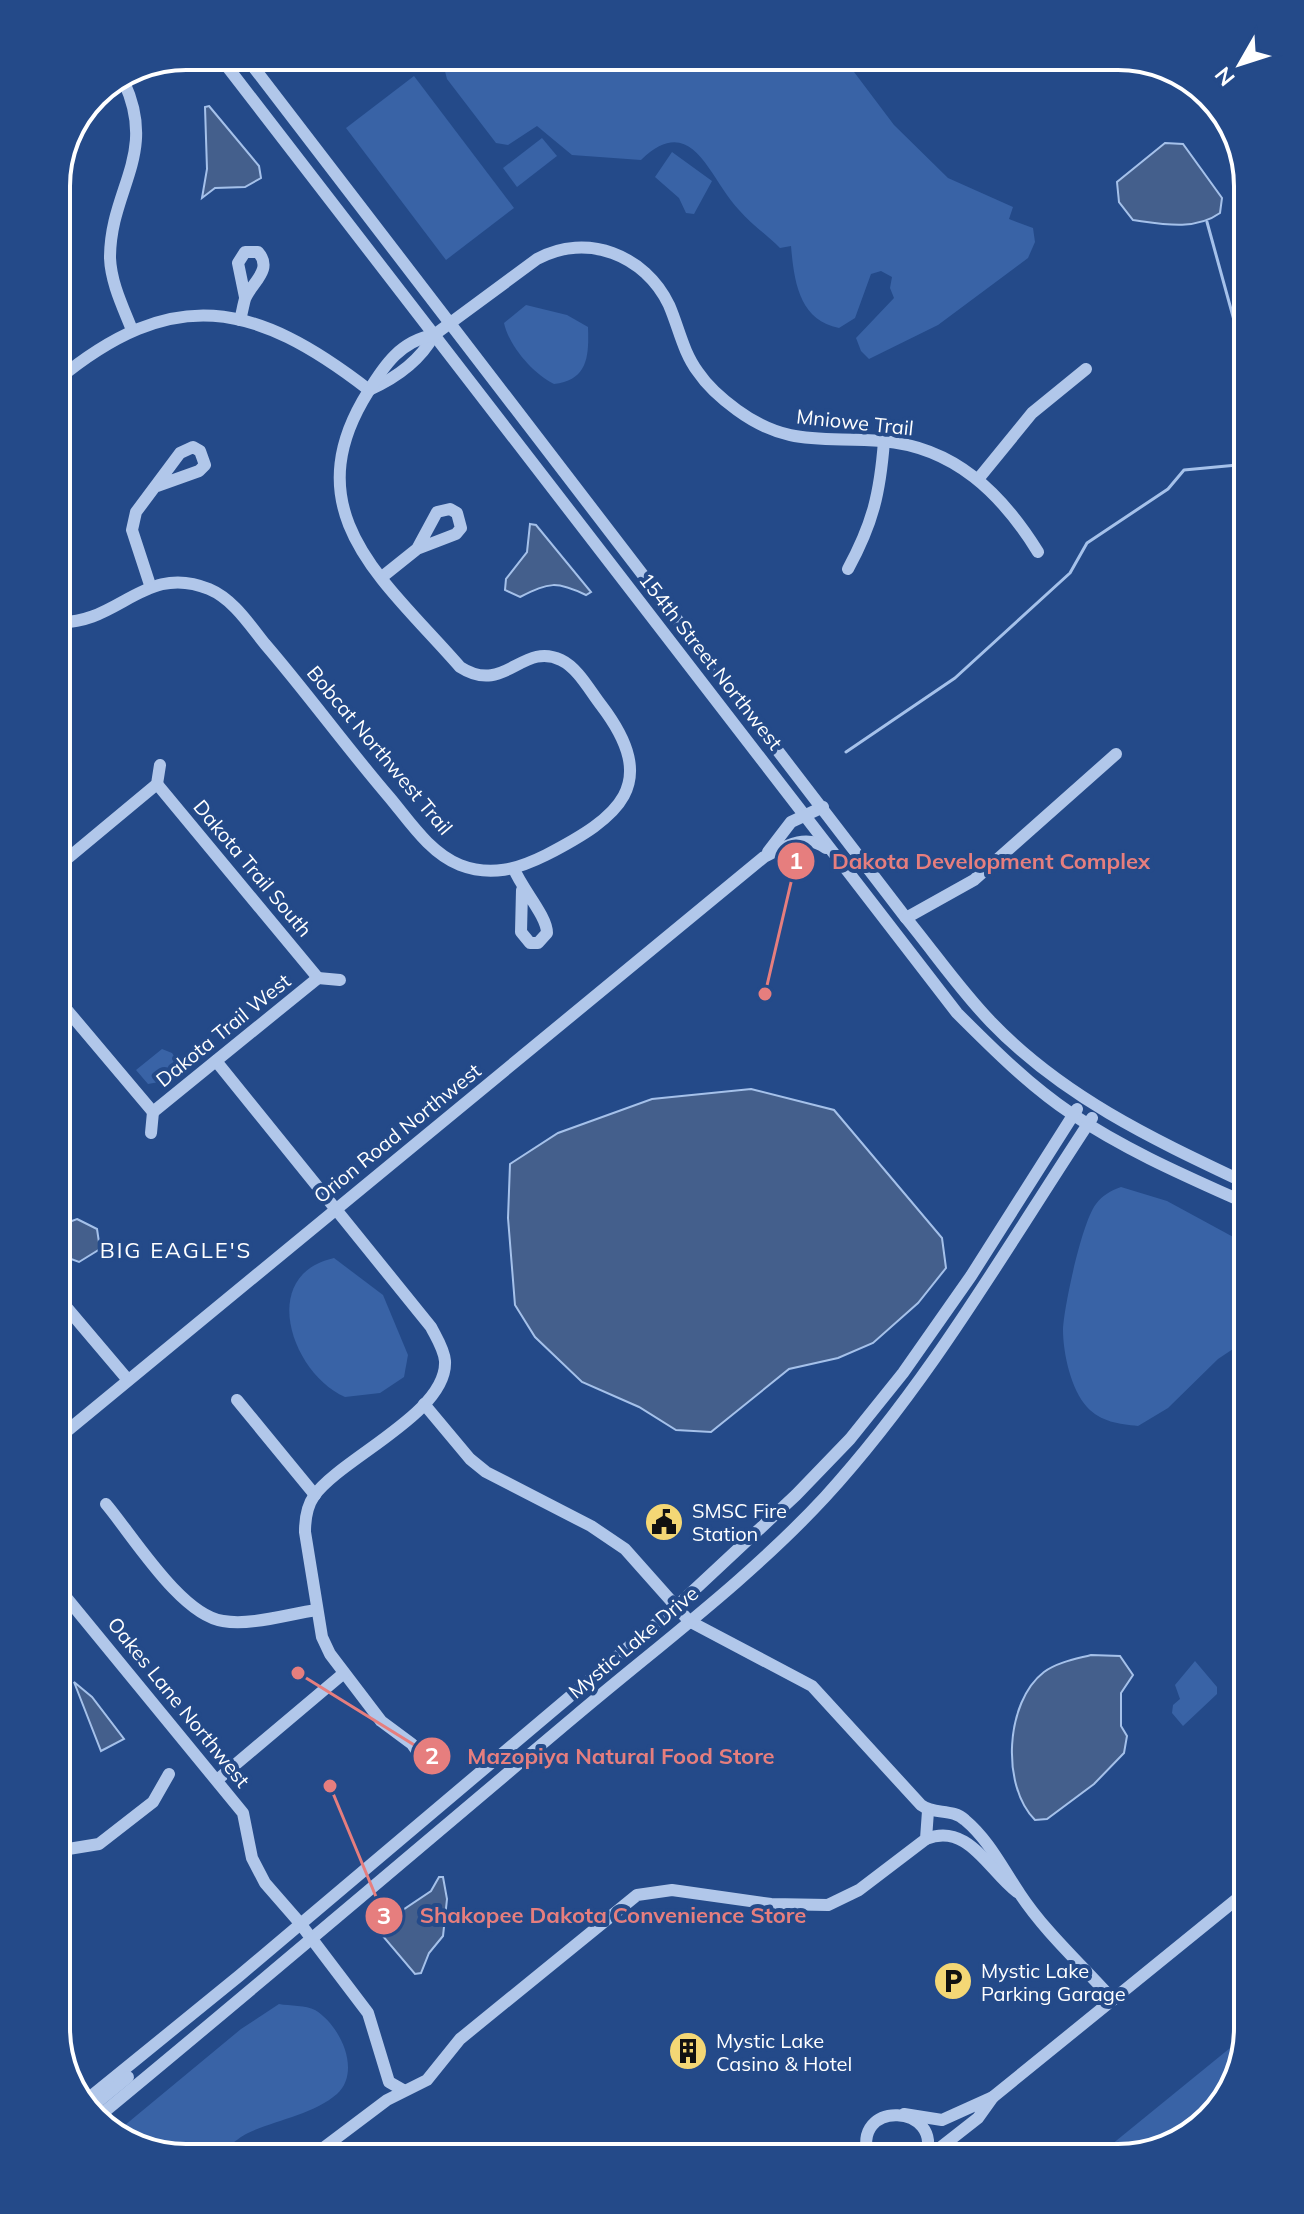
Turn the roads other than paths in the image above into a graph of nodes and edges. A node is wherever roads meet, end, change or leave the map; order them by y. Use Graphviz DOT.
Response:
graph roads {
  1 [pos="230,70"];
  2 [pos="256,70"];
  3 [pos="126,88"];
  4 [pos="245,297"];
  5 [pos="240,320"];
  6 [pos="449,324"];
  7 [pos="132,330"];
  8 [pos="434,335"];
  9 [pos="1086,369"];
  10 [pos="70,370"];
  11 [pos="369,390"];
  12 [pos="884,441"];
  13 [pos="979,478"];
  14 [pos="157,486"];
  15 [pos="417,549"];
  16 [pos="1038,552"];
  17 [pos="848,569"];
  18 [pos="382,577"];
  19 [pos="150,585"];
  20 [pos="70,622"];
  21 [pos="1116,754"];
  22 [pos="160,765"];
  23 [pos="157,784"];
  24 [pos="823,807"];
  25 [pos="805,816"];
  26 [pos="836,855"];
  27 [pos="70,856"];
  28 [pos="764,857"];
  29 [pos="514,869"];
  30 [pos="522,890"];
  31 [pos="906,918"];
  32 [pos="318,978"];
  33 [pos="340,980"];
  34 [pos="70,1014"];
  35 [pos="216,1061"];
  36 [pos="1083,1100"];
  37 [pos="1098,1109"];
  38 [pos="153,1112"];
  39 [pos="1072,1114"];
  40 [pos="1088,1123"];
  41 [pos="151,1133"];
  42 [pos="1234,1177"];
  43 [pos="1234,1198"];
  44 [pos="336,1210"];
  45 [pos="70,1312"];
  46 [pos="128,1380"];
  47 [pos="237,1400"];
  48 [pos="424,1404"];
  49 [pos="70,1428"];
  50 [pos="315,1495"];
  51 [pos="106,1504"];
  52 [pos="70,1602"];
  53 [pos="677,1606"];
  54 [pos="317,1610"];
  55 [pos="689,1621"];
  56 [pos="344,1673"];
  57 [pos="424,1761"];
  58 [pos="169,1774"];
  59 [pos="217,1780"];
  60 [pos="928,1811"];
  61 [pos="926,1839"];
  62 [pos="70,1849"];
  63 [pos="1020,1894"];
  64 [pos="1234,1901"];
  65 [pos="299,1922"];
  66 [pos="312,1940"];
  67 [pos="1113,2000"];
  68 [pos="147,2052"];
  69 [pos="403,2090"];
  70 [pos="92,2095"];
  71 [pos="993,2097"];
  72 [pos="97,2102"];
  73 [pos="106,2111"];
  74 [pos="904,2114"];
  75 [pos="326,2144"];
  76 [pos="867,2144"];
  77 [pos="926,2144"];
  78 [pos="944,2144"];
  1 -- 8 [label="street, 154th Street Northwest"];
  2 -- 6 [label="street, 154th Street Northwest"];
  3 -- 7 [label="street"];
  4 -- 5 [label="street"];
  5 -- 7 [label="street"];
  5 -- 11 [label="street"];
  6 -- 8 [label="street, Bobcat Northwest Trail"];
  6 -- 12 [label="street, Mniowe Trail"];
  6 -- 24 [label="street, 154th Street Northwest"];
  7 -- 10 [label="street"];
  8 -- 11 [label="street, Bobcat Northwest Trail"];
  8 -- 25 [label="street, 154th Street Northwest"];
  9 -- 13 [label="street"];
  11 -- 18 [label="street, Bobcat Northwest Trail"];
  12 -- 13 [label="street, Mniowe Trail"];
  12 -- 17 [label="street"];
  13 -- 16 [label="street, Mniowe Trail"];
  14 -- 19 [label="street"];
  15 -- 18 [label="street"];
  18 -- 29 [label="street, Bobcat Northwest Trail"];
  19 -- 20 [label="street, Bobcat Northwest Trail"];
  19 -- 29 [label="street, Bobcat Northwest Trail"];
  21 -- 31 [label="street"];
  22 -- 23 [label="street"];
  23 -- 27 [label="street"];
  23 -- 32 [label="street, Dakota Trail South"];
  24 -- 25 [label="street, Orion Road Northwest"];
  24 -- 31 [label="street, 154th Street Northwest"];
  25 -- 26 [label="street, 154th Street Northwest"];
  25 -- 28 [label="street, Orion Road Northwest"];
  26 -- 28 [label="street, Orion Road Northwest"];
  26 -- 39 [label="street, 154th Street Northwest"];
  28 -- 44 [label="street, Orion Road Northwest"];
  29 -- 30 [label="street"];
  31 -- 36 [label="street, 154th Street Northwest"];
  32 -- 33 [label="street"];
  32 -- 35 [label="street, Dakota Trail West"];
  34 -- 38 [label="street"];
  35 -- 38 [label="street, Dakota Trail West"];
  35 -- 44 [label="street"];
  36 -- 37 [label="street, 154th Street Northwest"];
  36 -- 39 [label="street, Mystic Lake Drive"];
  37 -- 40 [label="street, Mystic Lake Drive"];
  37 -- 42 [label="street, 154th Street Northwest"];
  38 -- 41 [label="street"];
  39 -- 40 [label="street, 154th Street Northwest"];
  39 -- 53 [label="street, Mystic Lake Drive"];
  40 -- 43 [label="street, 154th Street Northwest"];
  40 -- 55 [label="street, Mystic Lake Drive"];
  44 -- 46 [label="street, Orion Road Northwest"];
  44 -- 48 [label="street"];
  45 -- 46 [label="street"];
  46 -- 49 [label="street, Orion Road Northwest"];
  47 -- 50 [label="street"];
  48 -- 50 [label="street"];
  48 -- 53 [label="street"];
  50 -- 54 [label="street"];
  51 -- 54 [label="street"];
  52 -- 59 [label="street, Oakes Lane Northwest"];
  53 -- 55 [label="street"];
  53 -- 65 [label="street, Mystic Lake Drive"];
  54 -- 56 [label="street"];
  55 -- 60 [label="street"];
  55 -- 66 [label="street, Mystic Lake Drive"];
  56 -- 57 [label="street"];
  56 -- 59 [label="street"];
  58 -- 62 [label="street"];
  59 -- 65 [label="street, Oakes Lane Northwest"];
  60 -- 61 [label="street"];
  60 -- 63 [label="street"];
  61 -- 63 [label="street"];
  61 -- 69 [label="street"];
  63 -- 67 [label="street"];
  64 -- 67 [label="street"];
  65 -- 66 [label="street, Oakes Lane Northwest"];
  65 -- 68 [label="street, Mystic Lake Drive"];
  66 -- 69 [label="street, Oakes Lane Northwest"];
  66 -- 73 [label="street, Mystic Lake Drive"];
  67 -- 71 [label="street"];
  68 -- 70 [label="street, Mystic Lake Drive"];
  68 -- 72 [label="street, Mystic Lake Drive"];
  69 -- 75 [label="street"];
  71 -- 74 [label="street"];
  71 -- 78 [label="street"];
  74 -- 76 [label="street"];
  74 -- 77 [label="street"];
}
